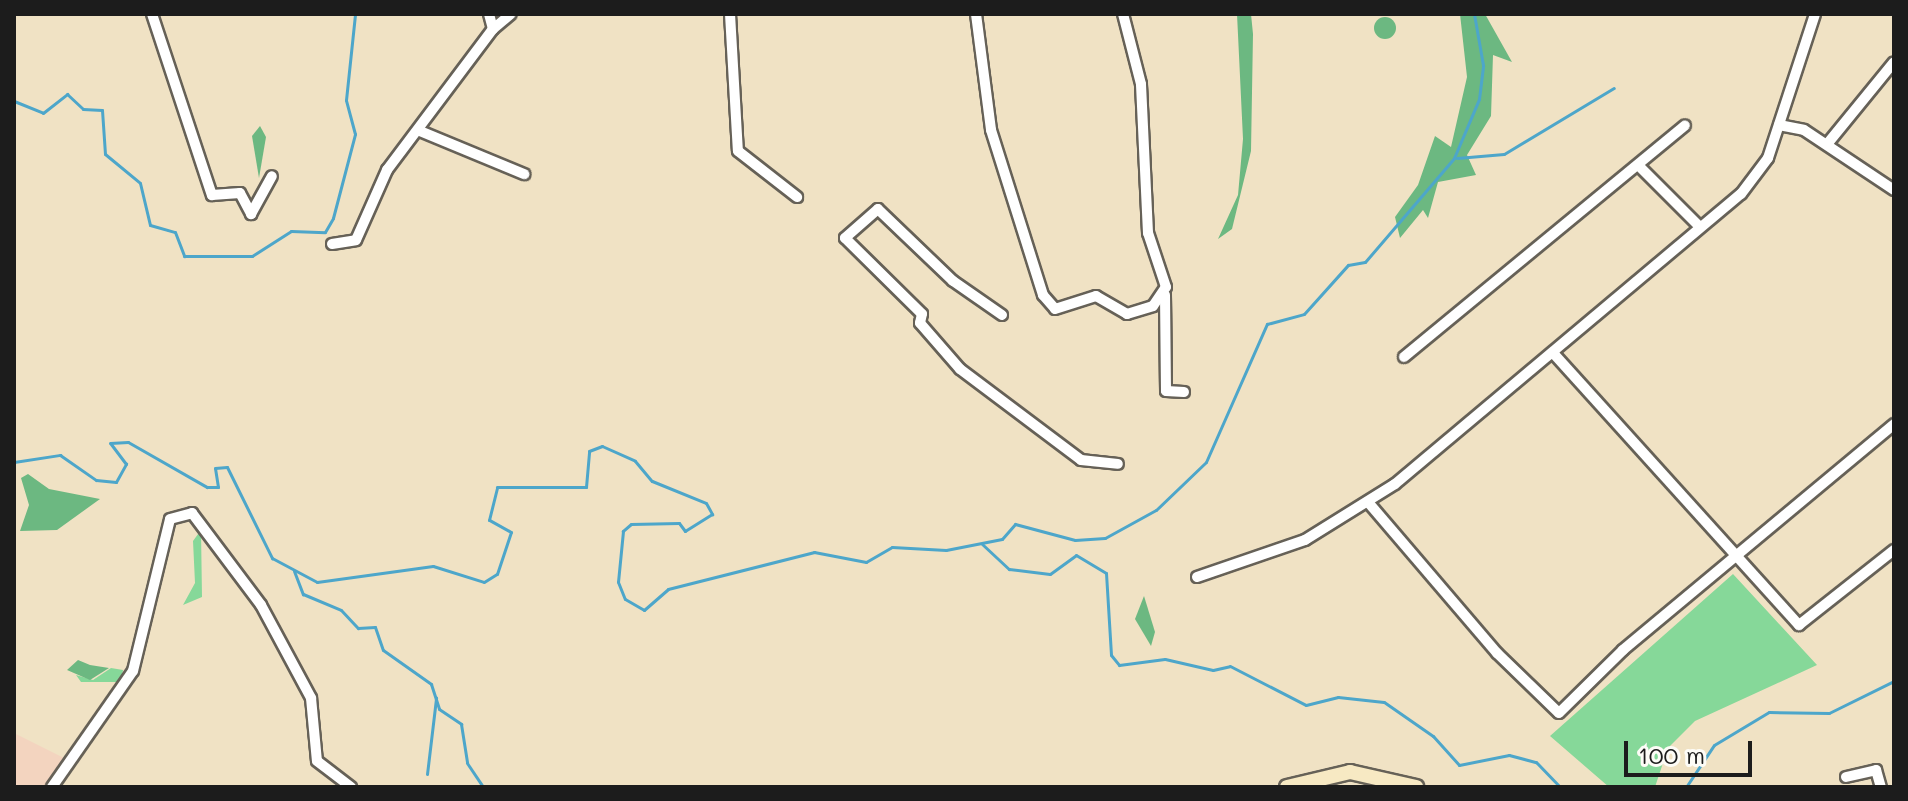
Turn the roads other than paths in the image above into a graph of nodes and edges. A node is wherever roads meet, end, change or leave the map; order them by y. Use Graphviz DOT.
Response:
graph roads {
  1 [pos="152,14"];
  2 [pos="489,14"];
  3 [pos="511,14"];
  4 [pos="730,14"];
  5 [pos="976,14"];
  6 [pos="1123,14"];
  7 [pos="1815,14"];
  8 [pos="493,29"];
  9 [pos="1894,62"];
  10 [pos="1685,125"];
  11 [pos="1779,125"];
  12 [pos="420,131"];
  13 [pos="1828,143"];
  14 [pos="1641,168"];
  15 [pos="524,174"];
  16 [pos="272,176"];
  17 [pos="1894,190"];
  18 [pos="797,197"];
  19 [pos="1700,227"];
  20 [pos="332,244"];
  21 [pos="1165,295"];
  22 [pos="1002,315"];
  23 [pos="1555,355"];
  24 [pos="1404,357"];
  25 [pos="1184,392"];
  26 [pos="1894,424"];
  27 [pos="1118,464"];
  28 [pos="1368,502"];
  29 [pos="1894,550"];
  30 [pos="1734,557"];
  31 [pos="1197,577"];
  32 [pos="1846,777"];
  33 [pos="52,787"];
  34 [pos="351,787"];
  35 [pos="1287,787"];
  36 [pos="1416,787"];
  37 [pos="1881,787"];
  1 -- 16 [label="street"];
  2 -- 8 [label="street"];
  3 -- 8 [label="street"];
  4 -- 18 [label="street"];
  5 -- 21 [label="street"];
  6 -- 21 [label="street"];
  7 -- 11 [label="street"];
  8 -- 12 [label="street"];
  9 -- 13 [label="street"];
  10 -- 14 [label="street"];
  11 -- 13 [label="street"];
  11 -- 19 [label="street"];
  12 -- 15 [label="street"];
  12 -- 20 [label="street"];
  13 -- 17 [label="street"];
  14 -- 19 [label="street"];
  14 -- 24 [label="street"];
  19 -- 23 [label="street"];
  21 -- 25 [label="street"];
  22 -- 27 [label="street"];
  23 -- 28 [label="street"];
  23 -- 30 [label="street"];
  26 -- 30 [label="street"];
  28 -- 30 [label="street"];
  28 -- 31 [label="street"];
  29 -- 30 [label="street"];
  32 -- 37 [label="street"];
  33 -- 34 [label="street"];
  35 -- 36 [label="street"];
}
